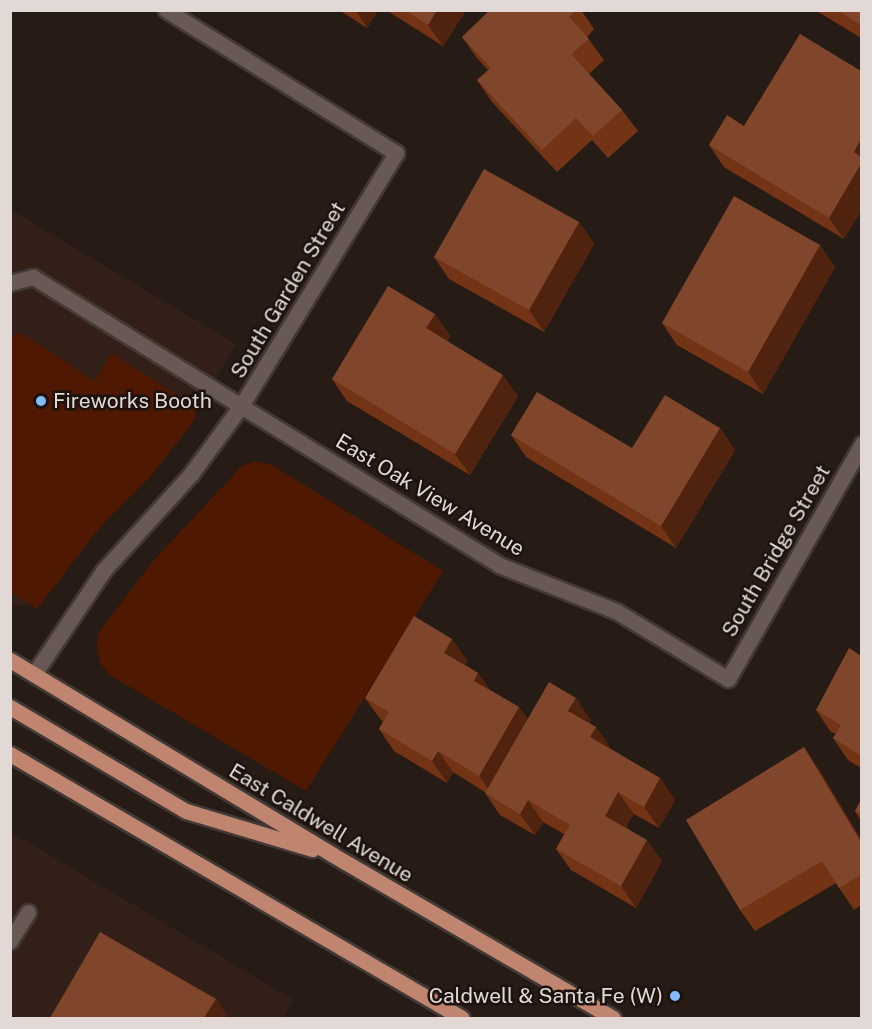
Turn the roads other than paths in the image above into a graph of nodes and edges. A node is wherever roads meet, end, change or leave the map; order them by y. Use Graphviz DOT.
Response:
graph roads {
  1 [pos="166,10"];
  2 [pos="10,283"];
  3 [pos="241,406"];
  4 [pos="861,444"];
  5 [pos="10,660"];
  6 [pos="34,674"];
  7 [pos="728,679"];
  8 [pos="10,707"];
  9 [pos="10,754"];
  10 [pos="333,855"];
  11 [pos="28,912"];
  12 [pos="10,941"];
  13 [pos="462,1018"];
  14 [pos="613,1018"];
  1 -- 3 [label="street, South Garden Street"];
  2 -- 3 [label="street, East Oak View Avenue"];
  3 -- 6 [label="street, South Garden Street"];
  3 -- 7 [label="street, East Oak View Avenue"];
  4 -- 7 [label="street, South Bridge Street"];
  5 -- 6 [label="main road, East Caldwell Avenue"];
  6 -- 10 [label="main road, East Caldwell Avenue"];
  8 -- 10 [label="main road"];
  9 -- 13 [label="main road"];
  10 -- 14 [label="main road, East Caldwell Avenue"];
  11 -- 12 [label="street"];
}
